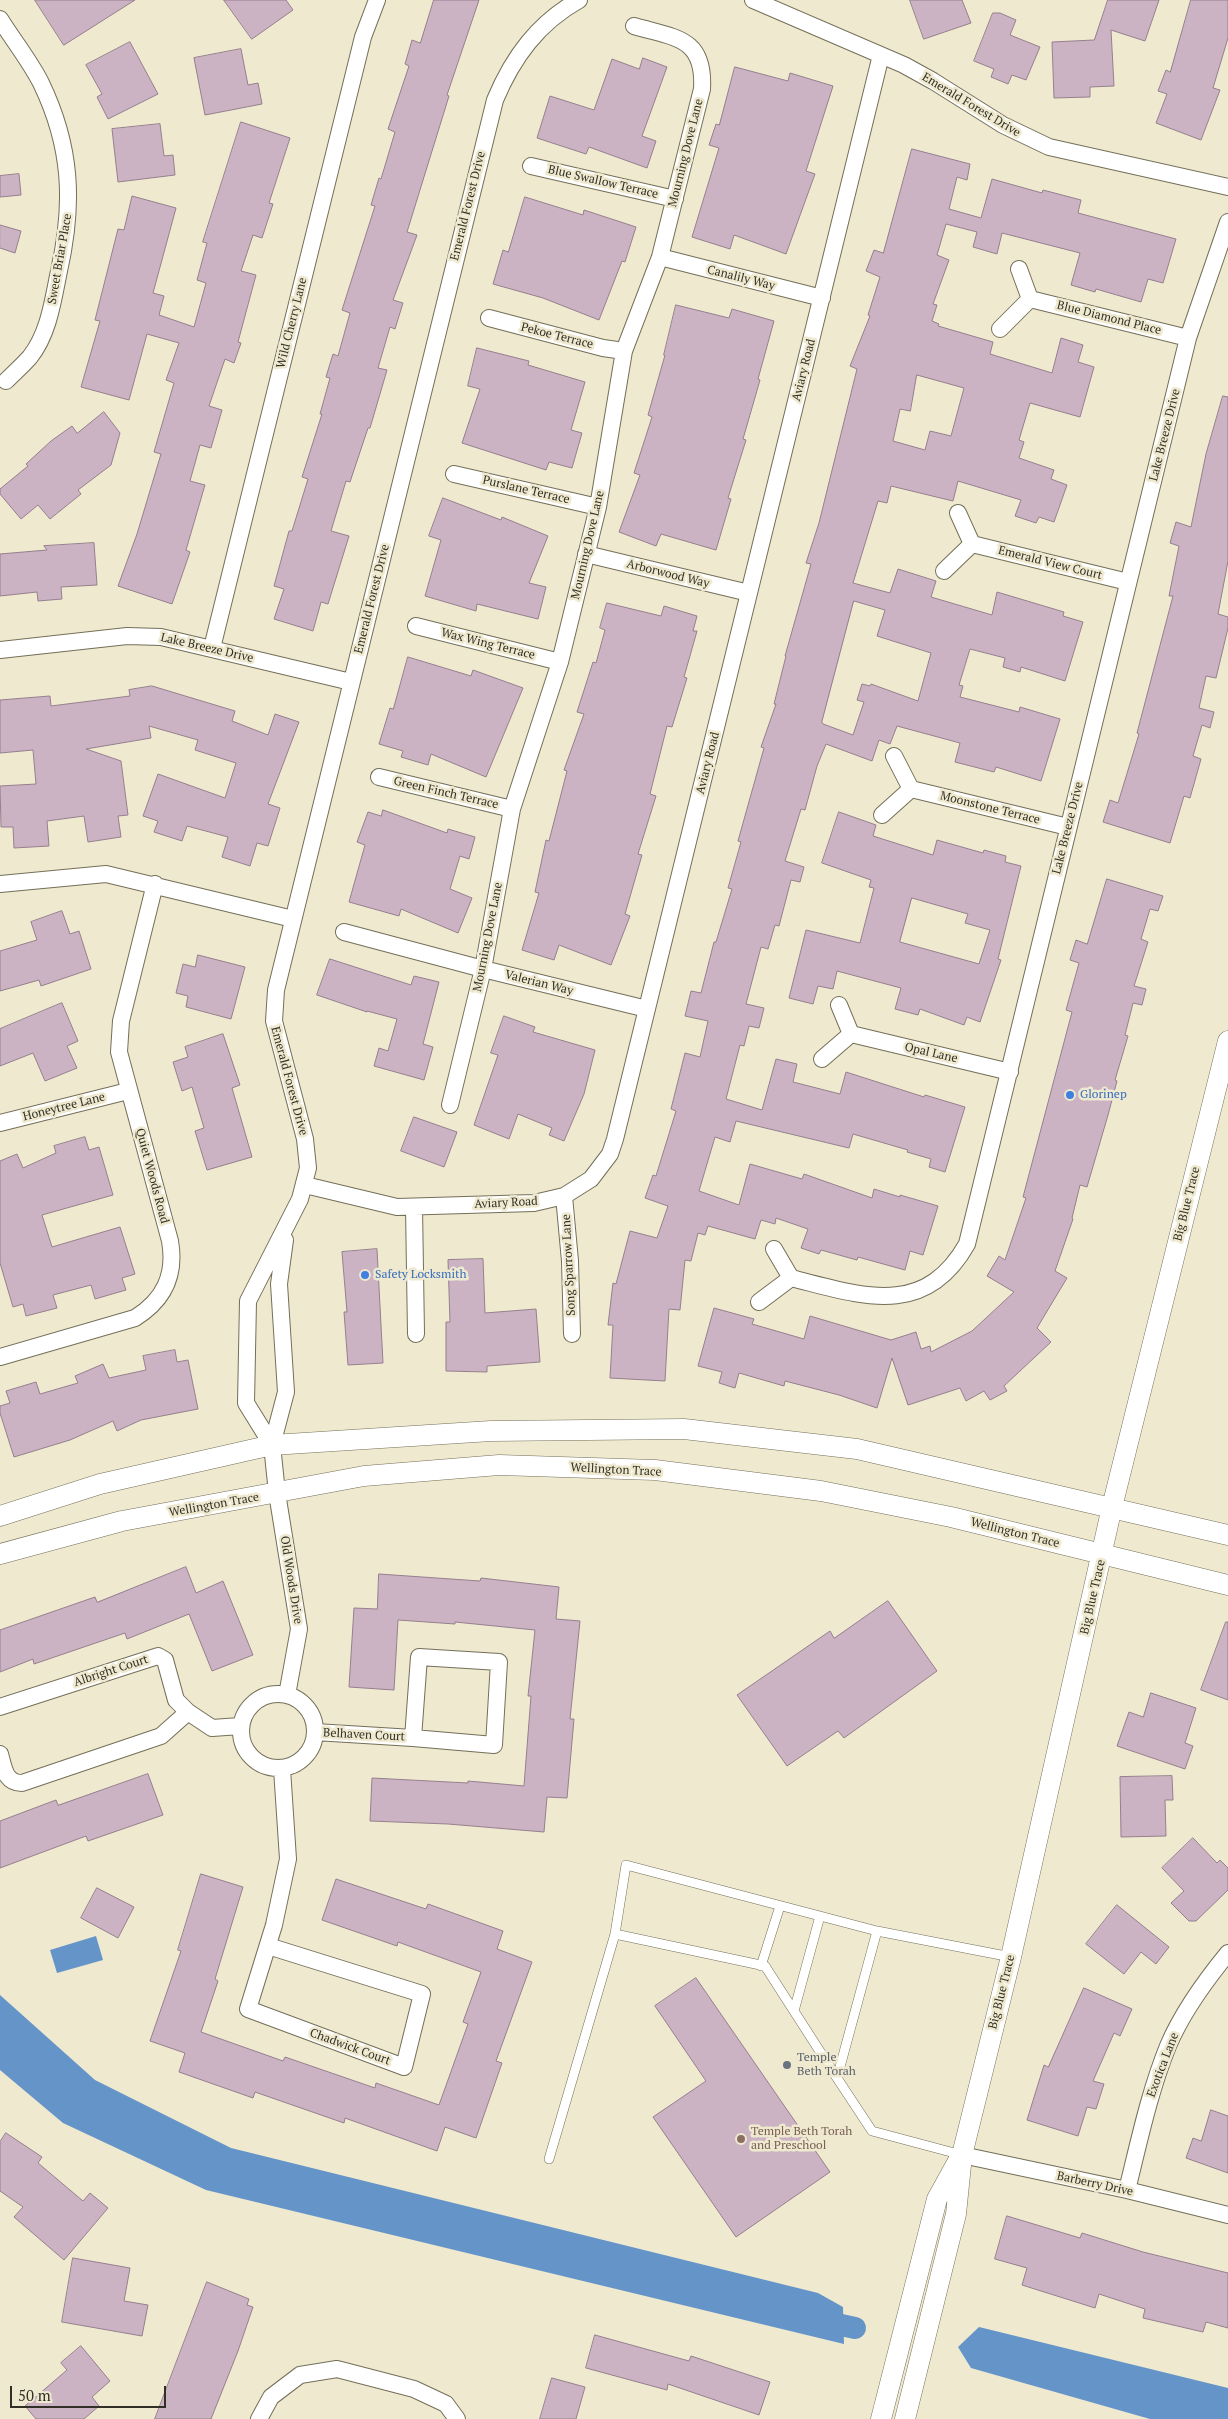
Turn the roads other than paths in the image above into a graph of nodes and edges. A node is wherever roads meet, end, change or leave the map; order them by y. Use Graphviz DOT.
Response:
graph roads {
  1 [pos="377,0"];
  2 [pos="579,0"];
  3 [pos="753,0"];
  4 [pos="0,19"];
  5 [pos="634,26"];
  6 [pos="881,55"];
  7 [pos="531,166"];
  8 [pos="1228,186"];
  9 [pos="675,199"];
  10 [pos="1228,222"];
  11 [pos="660,258"];
  12 [pos="1019,269"];
  13 [pos="822,298"];
  14 [pos="1030,299"];
  15 [pos="489,318"];
  16 [pos="1000,329"];
  17 [pos="1188,338"];
  18 [pos="624,351"];
  19 [pos="6,382"];
  20 [pos="454,474"];
  21 [pos="598,506"];
  22 [pos="958,512"];
  23 [pos="972,544"];
  24 [pos="586,554"];
  25 [pos="944,571"];
  26 [pos="1128,582"];
  27 [pos="749,593"];
  28 [pos="416,626"];
  29 [pos="212,648"];
  30 [pos="0,650"];
  31 [pos="560,662"];
  32 [pos="351,682"];
  33 [pos="894,756"];
  34 [pos="379,777"];
  35 [pos="911,789"];
  36 [pos="512,809"];
  37 [pos="882,815"];
  38 [pos="1068,827"];
  39 [pos="0,884"];
  40 [pos="155,884"];
  41 [pos="293,919"];
  42 [pos="344,932"];
  43 [pos="483,969"];
  44 [pos="839,1005"];
  45 [pos="647,1009"];
  46 [pos="851,1034"];
  47 [pos="1228,1041"];
  48 [pos="822,1059"];
  49 [pos="1010,1072"];
  50 [pos="128,1091"];
  51 [pos="450,1105"];
  52 [pos="0,1123"];
  53 [pos="305,1185"];
  54 [pos="564,1196"];
  55 [pos="414,1207"];
  56 [pos="286,1227"];
  57 [pos="774,1249"];
  58 [pos="791,1278"];
  59 [pos="759,1302"];
  60 [pos="416,1334"];
  61 [pos="572,1334"];
  62 [pos="0,1357"];
  63 [pos="272,1445"];
  64 [pos="277,1493"];
  65 [pos="1112,1507"];
  66 [pos="0,1516"];
  67 [pos="1228,1535"];
  68 [pos="0,1554"];
  69 [pos="1103,1554"];
  70 [pos="1228,1585"];
  71 [pos="287,1695"];
  72 [pos="0,1707"];
  73 [pos="188,1712"];
  74 [pos="240,1726"];
  75 [pos="315,1732"];
  76 [pos="413,1738"];
  77 [pos="0,1754"];
  78 [pos="282,1769"];
  79 [pos="780,1906"];
  80 [pos="820,1916"];
  81 [pos="877,1931"];
  82 [pos="615,1934"];
  83 [pos="268,1946"];
  84 [pos="1228,1953"];
  85 [pos="1011,1957"];
  86 [pos="761,1966"];
  87 [pos="794,2011"];
  88 [pos="838,2078"];
  89 [pos="962,2155"];
  90 [pos="549,2159"];
  91 [pos="1127,2190"];
  92 [pos="1228,2215"];
  93 [pos="259,2419"];
  94 [pos="457,2419"];
  95 [pos="881,2419"];
  96 [pos="905,2419"];
  1 -- 29 [label="street, Wild Cherry Lane"];
  2 -- 32 [label="street, Emerald Forest Drive"];
  3 -- 6 [label="street, Emerald Forest Drive"];
  4 -- 19 [label="street, Sweet Briar Place"];
  5 -- 9 [label="street, Mourning Dove Lane"];
  6 -- 8 [label="street, Emerald Forest Drive"];
  6 -- 13 [label="street, Aviary Road"];
  7 -- 9 [label="street, Blue Swallow Terrace"];
  9 -- 11 [label="street, Mourning Dove Lane"];
  10 -- 17 [label="street, Lake Breeze Drive"];
  11 -- 13 [label="street, Canalily Way"];
  11 -- 18 [label="street, Mourning Dove Lane"];
  12 -- 14 [label="street"];
  13 -- 27 [label="street, Aviary Road"];
  14 -- 16 [label="street"];
  14 -- 17 [label="street, Blue Diamond Place"];
  15 -- 18 [label="street, Pekoe Terrace"];
  17 -- 26 [label="street, Lake Breeze Drive"];
  18 -- 21 [label="street, Mourning Dove Lane"];
  20 -- 21 [label="street, Purslane Terrace"];
  21 -- 24 [label="street, Mourning Dove Lane"];
  22 -- 23 [label="street"];
  23 -- 25 [label="street"];
  23 -- 26 [label="street, Emerald View Court"];
  24 -- 27 [label="street, Arborwood Way"];
  24 -- 31 [label="street, Mourning Dove Lane"];
  26 -- 38 [label="street, Lake Breeze Drive"];
  27 -- 45 [label="street, Aviary Road"];
  28 -- 31 [label="street, Wax Wing Terrace"];
  29 -- 30 [label="street, Lake Breeze Drive"];
  29 -- 32 [label="street, Lake Breeze Drive"];
  31 -- 36 [label="street, Mourning Dove Lane"];
  32 -- 41 [label="street, Emerald Forest Drive"];
  33 -- 35 [label="street"];
  34 -- 36 [label="street, Green Finch Terrace"];
  35 -- 37 [label="street"];
  35 -- 38 [label="street, Moonstone Terrace"];
  36 -- 43 [label="street, Mourning Dove Lane"];
  38 -- 49 [label="street, Lake Breeze Drive"];
  39 -- 40 [label="street"];
  40 -- 41 [label="street"];
  40 -- 50 [label="street, Quiet Woods Road"];
  41 -- 53 [label="street, Emerald Forest Drive"];
  42 -- 43 [label="street, Valerian Way"];
  43 -- 45 [label="street, Valerian Way"];
  43 -- 51 [label="street, Mourning Dove Lane"];
  44 -- 46 [label="street"];
  45 -- 54 [label="street, Aviary Road"];
  46 -- 48 [label="street"];
  46 -- 49 [label="street, Opal Lane"];
  47 -- 65 [label="street, Big Blue Trace"];
  49 -- 58 [label="street, Lake Breeze Drive"];
  50 -- 52 [label="street, Honeytree Lane"];
  50 -- 62 [label="street, Quiet Woods Road"];
  53 -- 55 [label="street, Aviary Road"];
  53 -- 56 [label="street, Emerald Forest Drive"];
  54 -- 55 [label="street, Aviary Road"];
  54 -- 61 [label="street, Song Sparrow Lane"];
  55 -- 60 [label="street"];
  56 -- 63 [label="street, Emerald Forest Drive"];
  56 -- 63 [label="street, Emerald Forest Drive"];
  57 -- 58 [label="street"];
  58 -- 59 [label="street"];
  63 -- 64 [label="street, Emerald Forest Drive"];
  63 -- 65 [label="street"];
  63 -- 66 [label="street"];
  64 -- 68 [label="street, Wellington Trace"];
  64 -- 69 [label="street, Wellington Trace"];
  64 -- 71 [label="street, Old Woods Drive"];
  65 -- 67 [label="street"];
  65 -- 69 [label="street, Big Blue Trace"];
  69 -- 70 [label="street, Wellington Trace"];
  69 -- 85 [label="street, Big Blue Trace"];
  71 -- 74 [label="street"];
  71 -- 75 [label="street"];
  72 -- 73 [label="street, Albright Court"];
  73 -- 74 [label="street, Albright Court"];
  73 -- 77 [label="street"];
  74 -- 78 [label="street"];
  75 -- 76 [label="street, Belhaven Court"];
  75 -- 78 [label="street"];
  76 -- 76 [label="street, Belhaven Court"];
  78 -- 83 [label="street, Chadwick Court"];
  79 -- 80 [label="lane"];
  79 -- 82 [label="lane"];
  79 -- 86 [label="lane"];
  80 -- 81 [label="lane"];
  80 -- 87 [label="lane"];
  81 -- 85 [label="lane"];
  81 -- 88 [label="lane"];
  82 -- 86 [label="lane"];
  82 -- 90 [label="lane"];
  83 -- 83 [label="street, Chadwick Court"];
  84 -- 91 [label="street, Exotica Lane"];
  85 -- 89 [label="street, Big Blue Trace"];
  86 -- 87 [label="lane"];
  87 -- 88 [label="lane"];
  88 -- 89 [label="lane"];
  89 -- 91 [label="street, Barberry Drive"];
  89 -- 95 [label="street, Big Blue Trace"];
  89 -- 96 [label="street, Big Blue Trace"];
  91 -- 92 [label="street, Barberry Drive"];
  93 -- 94 [label="street"];
}
